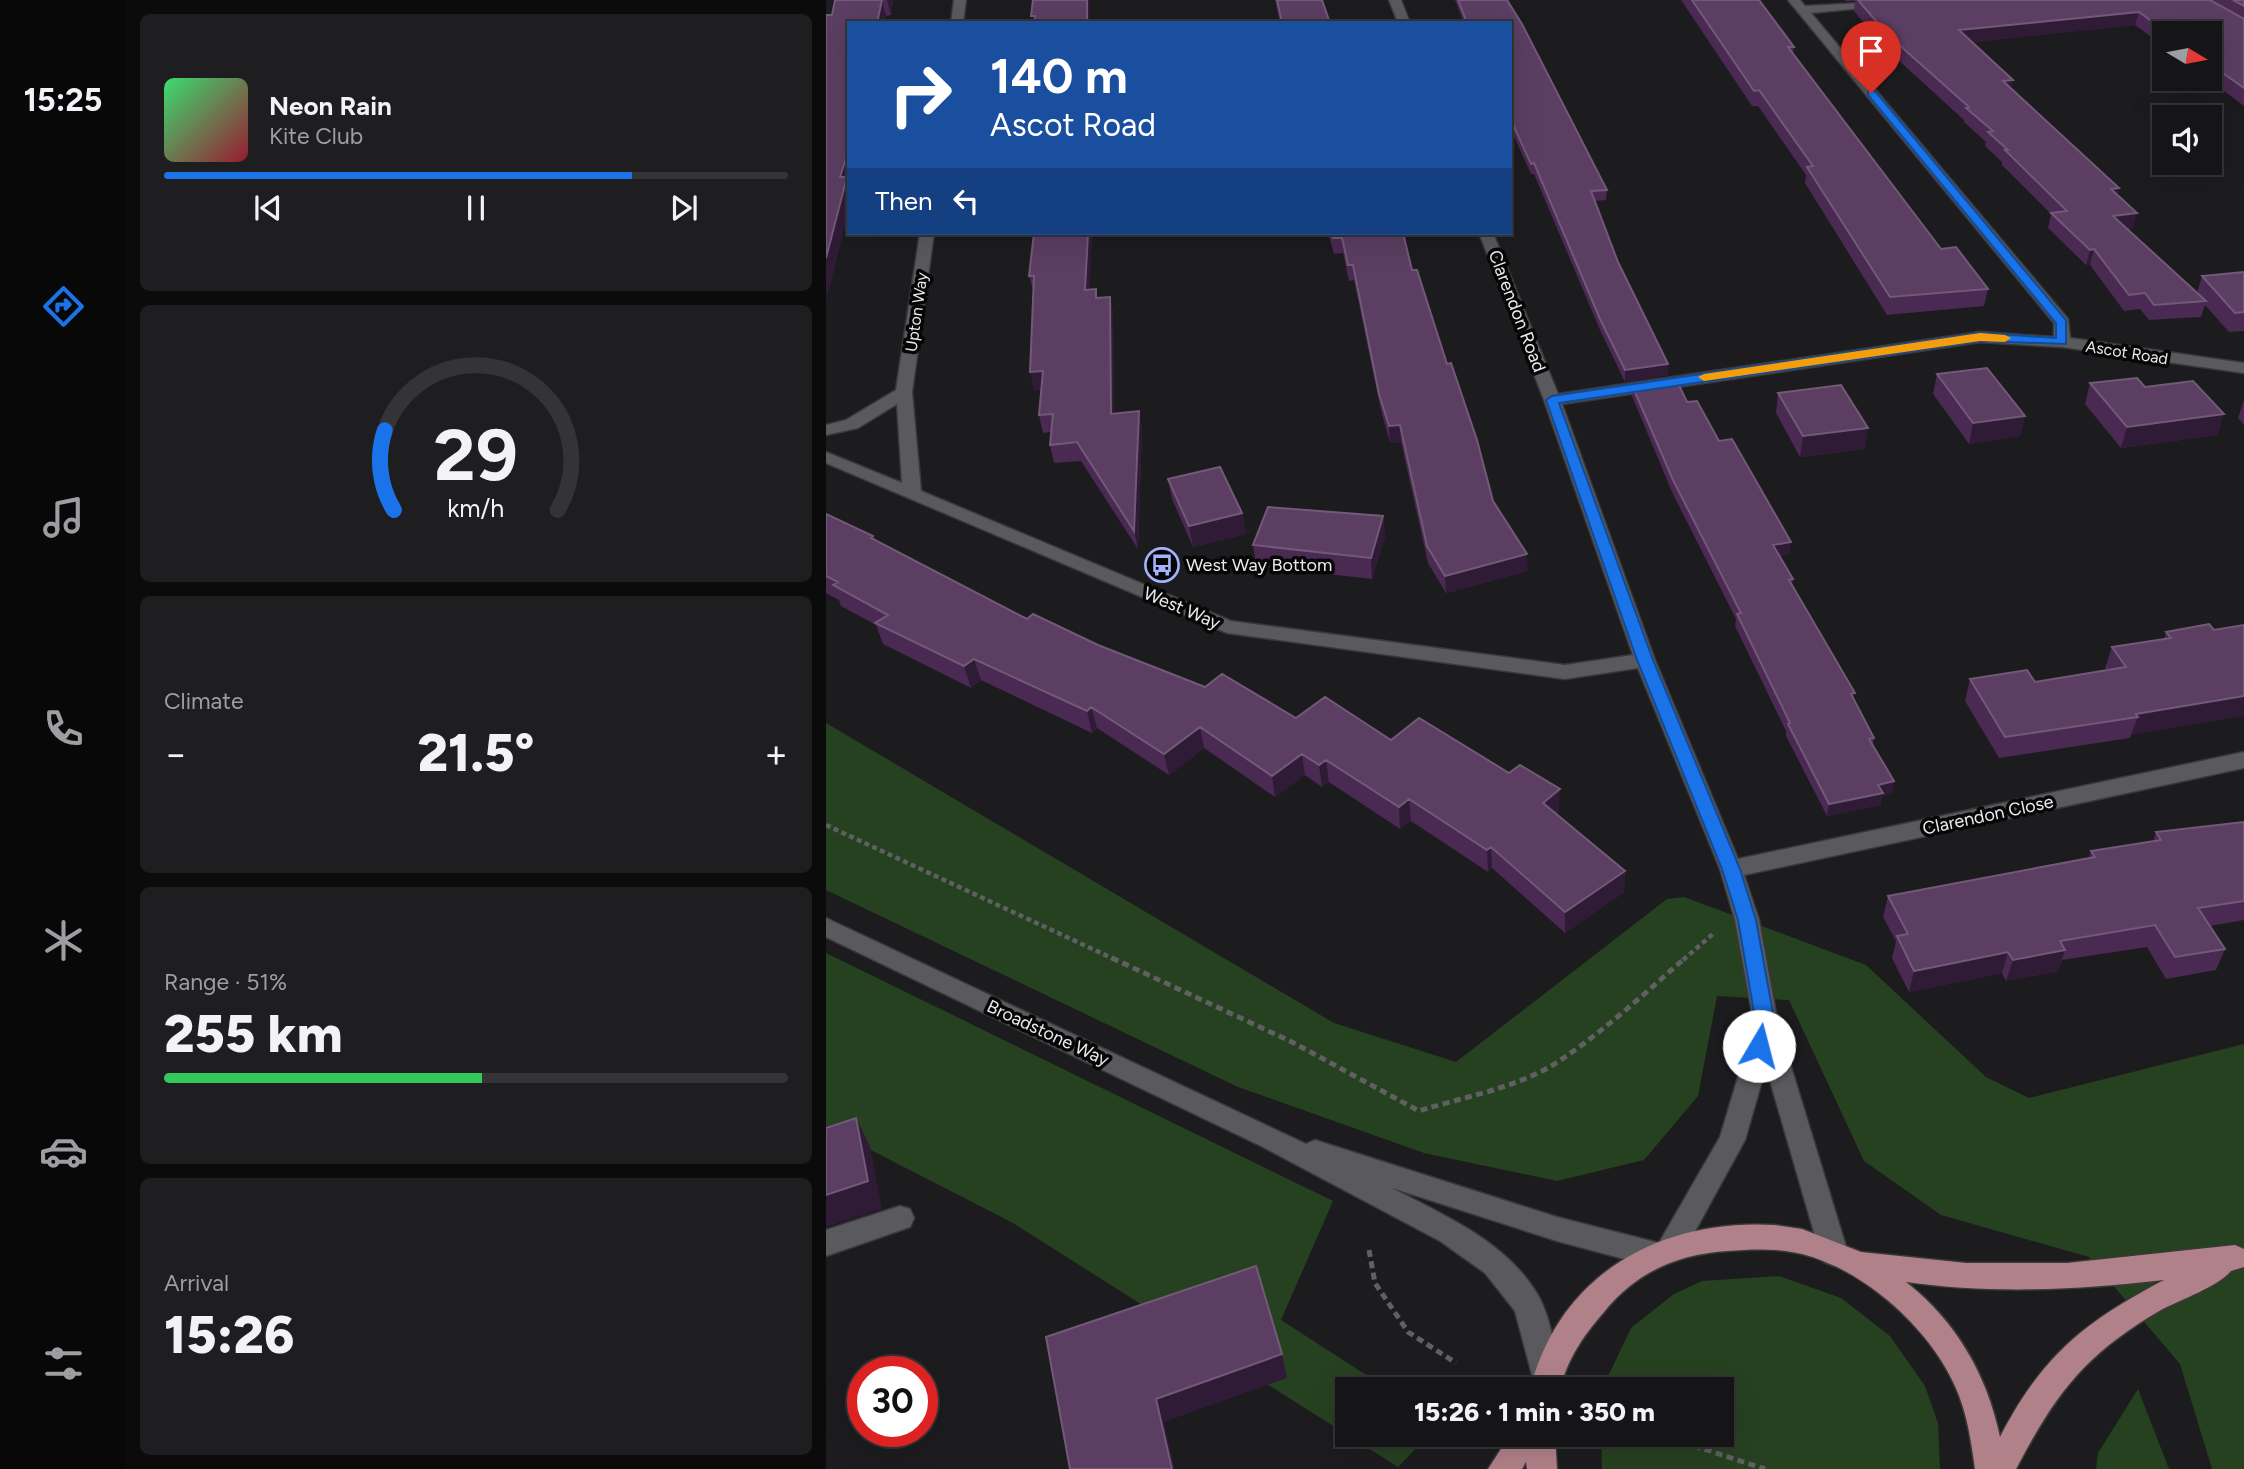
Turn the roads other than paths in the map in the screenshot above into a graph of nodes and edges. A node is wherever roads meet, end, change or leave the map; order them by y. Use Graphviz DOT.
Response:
graph roads {
  1 [pos="960,0"];
  2 [pos="1395,0"];
  3 [pos="1914,0"];
  4 [pos="1798,5"];
  5 [pos="957,21"];
  6 [pos="1403,21"];
  7 [pos="927,235"];
  8 [pos="1487,235"];
  9 [pos="2062,342"];
  10 [pos="2244,368"];
  11 [pos="904,392"];
  12 [pos="1552,400"];
  13 [pos="826,430"];
  14 [pos="826,457"];
  15 [pos="912,495"];
  16 [pos="1645,660"];
  17 [pos="2244,760"];
  18 [pos="1731,869"];
  19 [pos="826,927"];
  20 [pos="1766,1024"];
  21 [pos="1270,1138"];
  22 [pos="900,1218"];
  23 [pos="826,1243"];
  24 [pos="1663,1250"];
  25 [pos="2239,1256"];
  26 [pos="1845,1258"];
  27 [pos="1544,1377"];
  28 [pos="1549,1377"];
  29 [pos="1519,1447"];
  30 [pos="1541,1447"];
  31 [pos="1503,1469"];
  32 [pos="1542,1469"];
  33 [pos="1990,1469"];
  34 [pos="1999,1469"];
  1 -- 5 [label="street"];
  2 -- 6 [label="street"];
  3 -- 4 [label="street"];
  4 -- 9 [label="street"];
  7 -- 11 [label="street, Upton Way"];
  8 -- 12 [label="street, Clarendon Road"];
  9 -- 10 [label="street, Ascot Road"];
  9 -- 12 [label="street, Ascot Road"];
  11 -- 13 [label="street"];
  11 -- 15 [label="street, Upton Way"];
  12 -- 16 [label="street, Clarendon Road"];
  14 -- 15 [label="street, West Way"];
  15 -- 16 [label="street, West Way"];
  16 -- 18 [label="street, Clarendon Road"];
  17 -- 18 [label="street, Clarendon Close"];
  18 -- 20 [label="street, Clarendon Road"];
  19 -- 21 [label="street, Broadstone Way"];
  20 -- 24 [label="street, Clarendon Road"];
  20 -- 26 [label="street, Clarendon Road"];
  21 -- 24 [label="street, Broadstone Way"];
  21 -- 27 [label="street, Broadstone Way"];
  22 -- 23 [label="street"];
  24 -- 26 [label="main road"];
  24 -- 28 [label="main road"];
  25 -- 26 [label="main road"];
  25 -- 34 [label="main road"];
  26 -- 33 [label="main road"];
  29 -- 31 [label="main road"];
  30 -- 32 [label="main road"];
}
